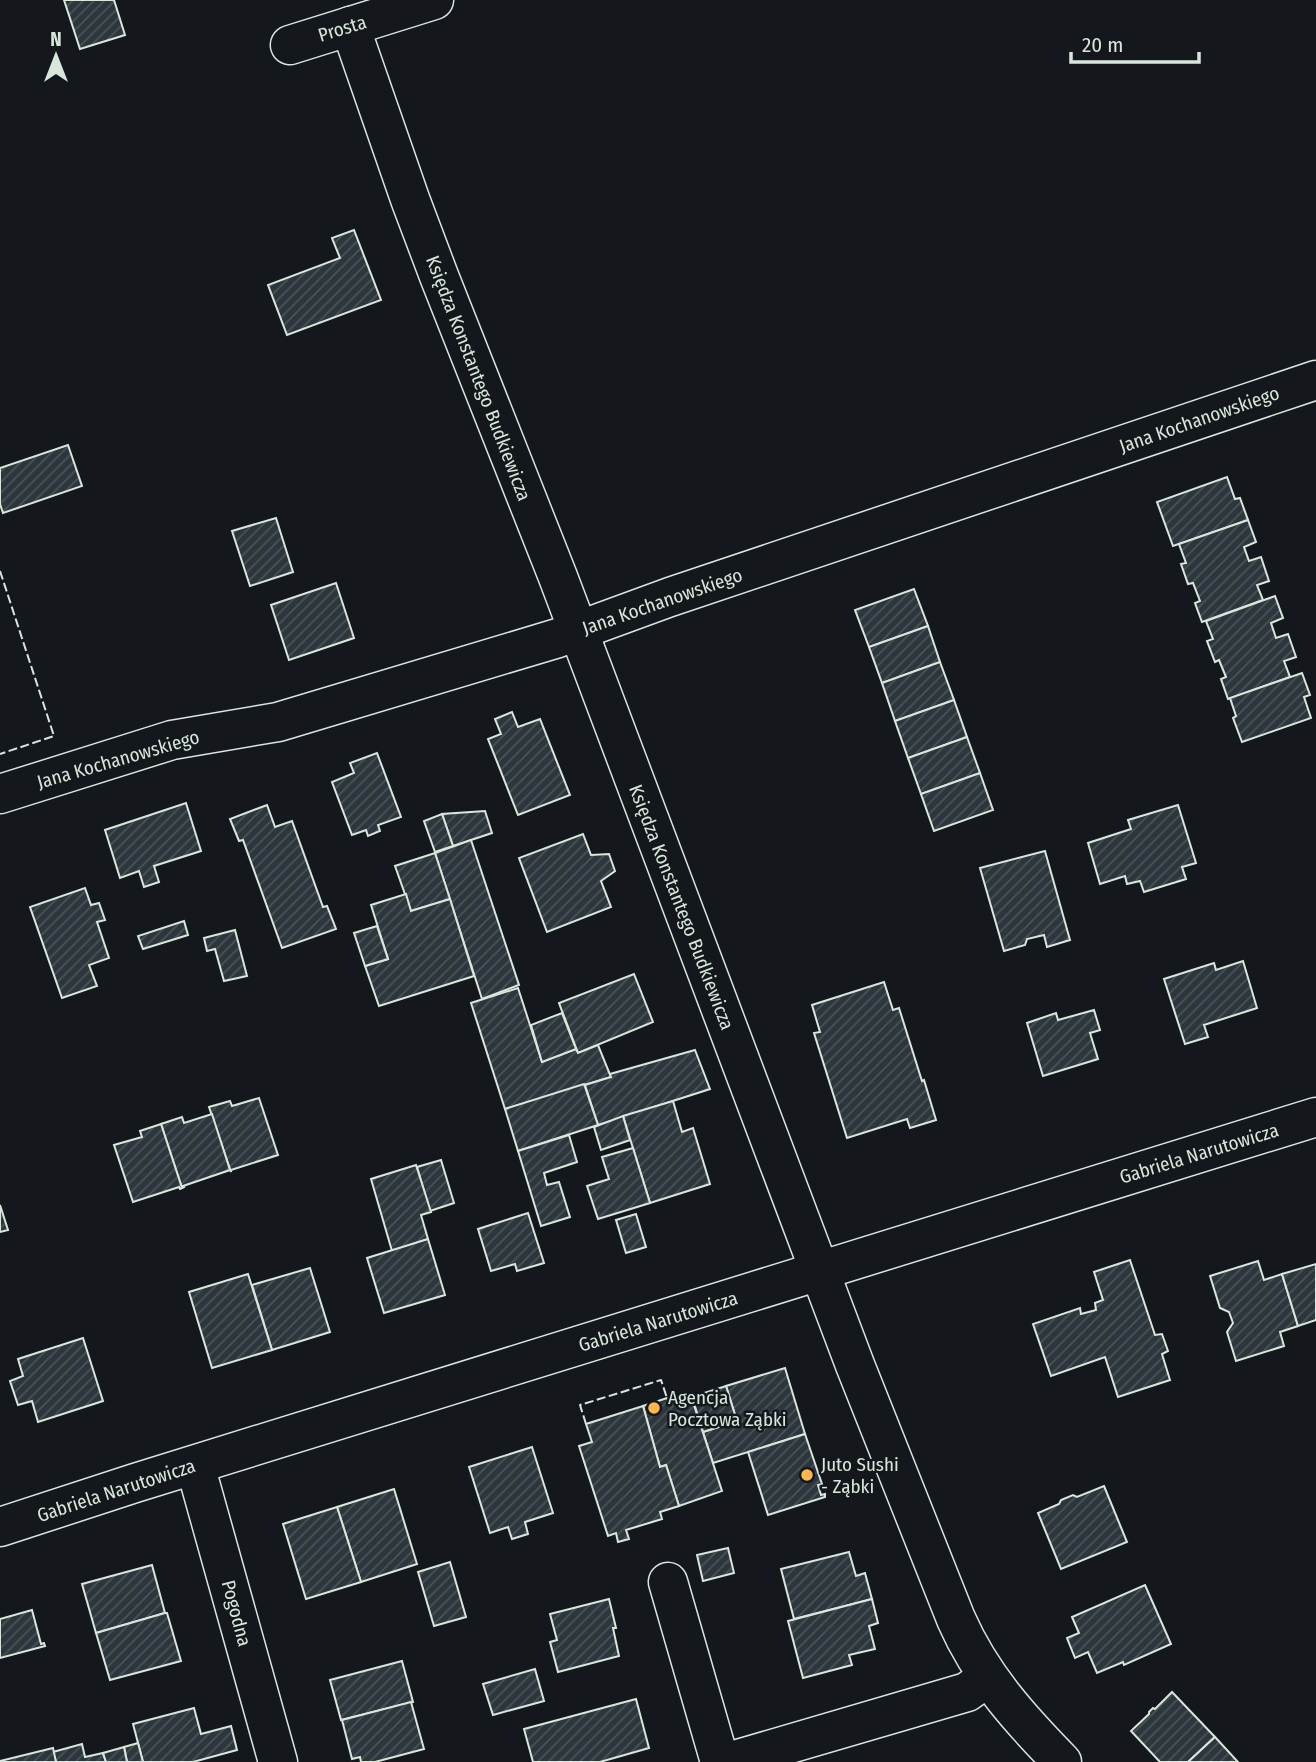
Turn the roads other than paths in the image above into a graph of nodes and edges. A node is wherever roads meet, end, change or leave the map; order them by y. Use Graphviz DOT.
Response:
graph roads {
  1 [pos="435,0"];
  2 [pos="349,26"];
  3 [pos="290,44"];
  4 [pos="1316,380"];
  5 [pos="578,631"];
  6 [pos="0,794"];
  7 [pos="1316,1117"];
  8 [pos="819,1270"];
  9 [pos="195,1465"];
  10 [pos="0,1527"];
  11 [pos="668,1581"];
  12 [pos="988,1677"];
  13 [pos="278,1762"];
  14 [pos="720,1762"];
  15 [pos="728,1762"];
  16 [pos="1062,1762"];
  1 -- 2 [label="street, Prosta"];
  2 -- 3 [label="street, Prosta"];
  2 -- 5 [label="street, Księdza Konstantego Budkiewicza"];
  4 -- 5 [label="street, Jana Kochanowskiego"];
  5 -- 6 [label="street, Jana Kochanowskiego"];
  5 -- 8 [label="street, Księdza Konstantego Budkiewicza"];
  7 -- 8 [label="street, Gabriela Narutowicza"];
  8 -- 9 [label="street, Gabriela Narutowicza"];
  8 -- 12 [label="street, Księdza Konstantego Budkiewicza"];
  9 -- 10 [label="street, Gabriela Narutowicza"];
  9 -- 13 [label="street, Pogodna"];
  11 -- 14 [label="street"];
  12 -- 15 [label="street"];
  12 -- 16 [label="street, Księdza Konstantego Budkiewicza"];
}
